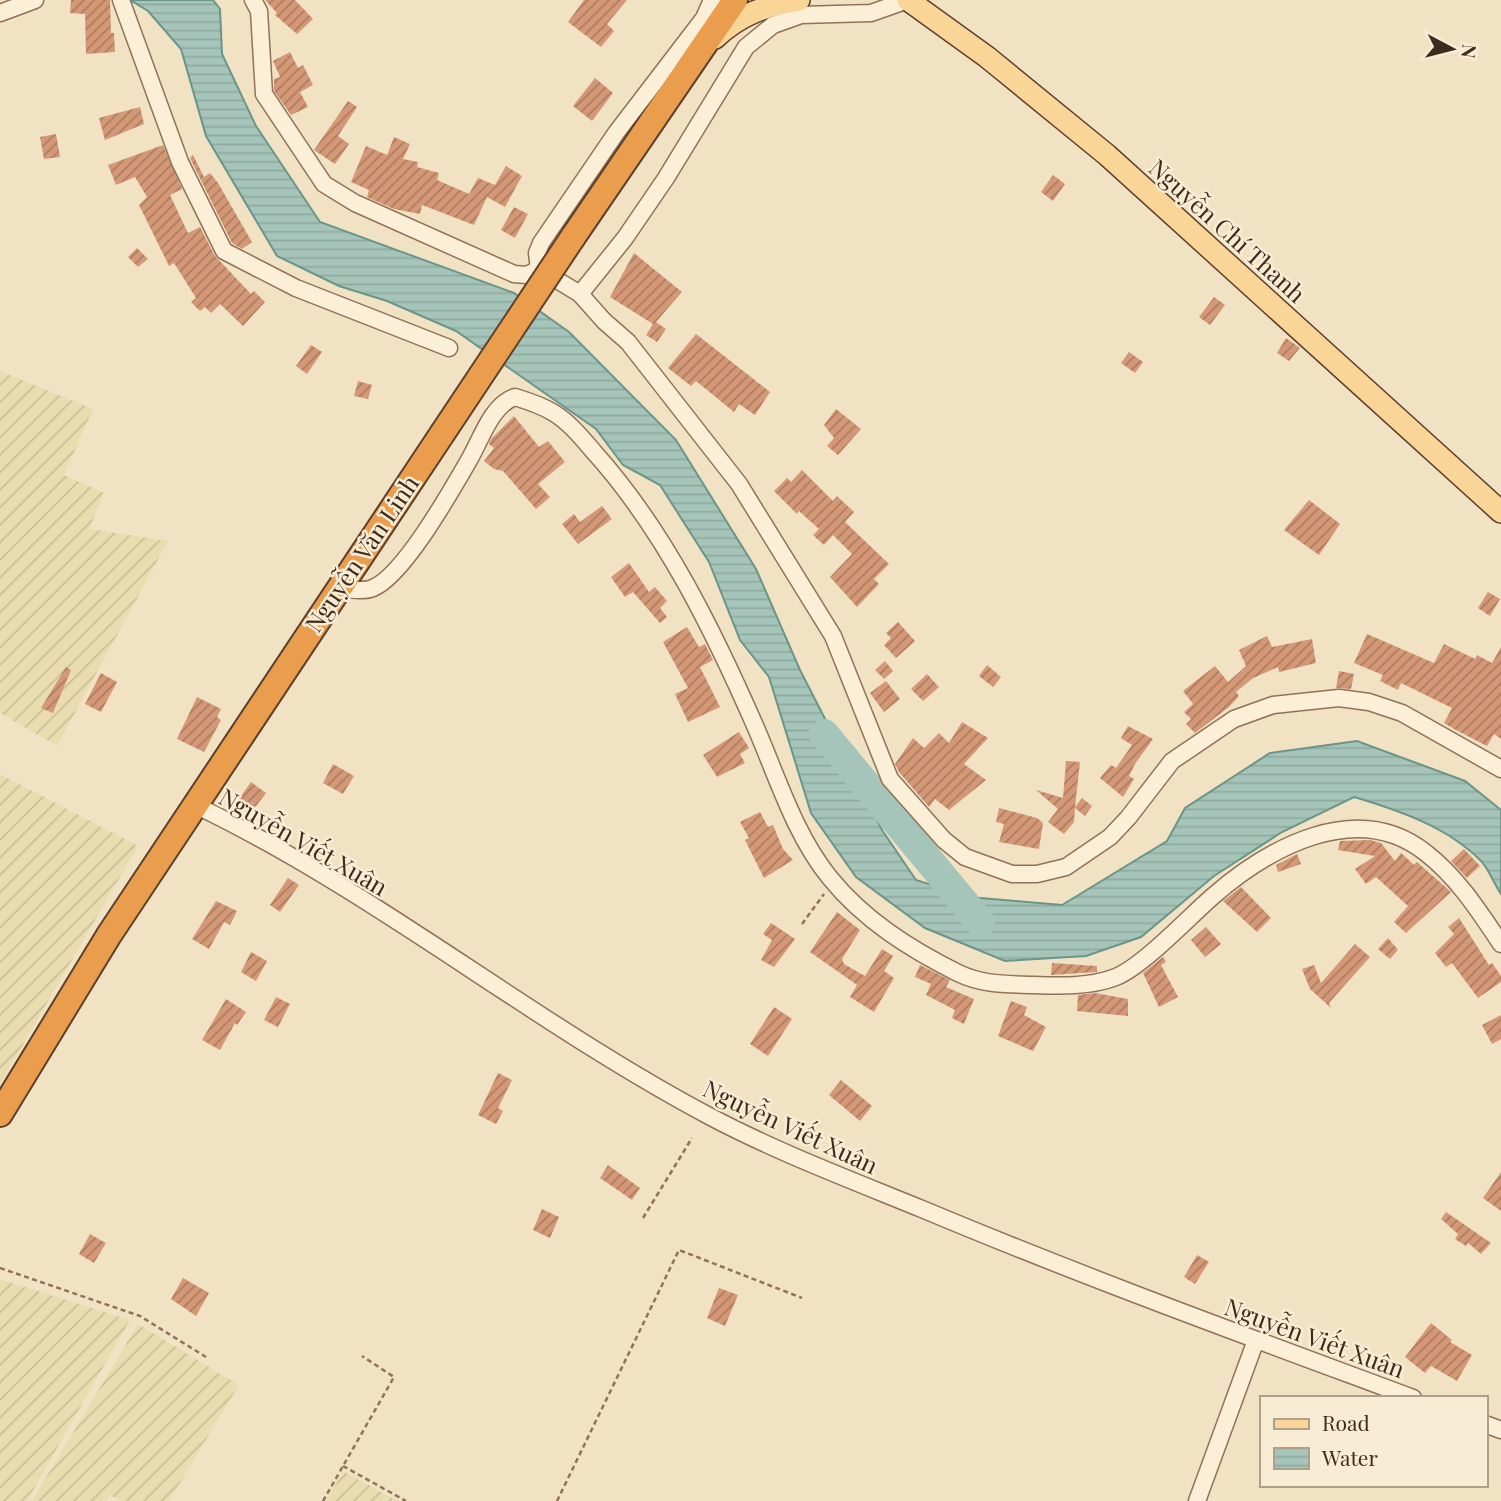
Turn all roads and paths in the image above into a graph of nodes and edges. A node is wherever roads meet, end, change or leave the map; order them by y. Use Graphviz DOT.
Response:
graph roads {
  1 [pos="36,0"];
  2 [pos="121,0"];
  3 [pos="253,0"];
  4 [pos="712,0"];
  5 [pos="735,0"];
  6 [pos="799,0"];
  7 [pos="908,0"];
  8 [pos="0,13"];
  9 [pos="688,59"];
  10 [pos="539,269"];
  11 [pos="580,294"];
  12 [pos="449,348"];
  13 [pos="1501,512"];
  14 [pos="336,589"];
  15 [pos="1501,769"];
  16 [pos="195,805"];
  17 [pos="830,878"];
  18 [pos="802,924"];
  19 [pos="1501,944"];
  20 [pos="0,1114"];
  21 [pos="692,1138"];
  22 [pos="643,1218"];
  23 [pos="0,1268"];
  24 [pos="802,1298"];
  25 [pos="1256,1340"];
  26 [pos="362,1356"];
  27 [pos="206,1357"];
  28 [pos="1408,1396"];
  29 [pos="343,1466"];
  30 [pos="323,1501"];
  31 [pos="406,1501"];
  32 [pos="557,1501"];
  33 [pos="1197,1501"];
  1 -- 8 [label="street"];
  2 -- 12 [label="street"];
  3 -- 10 [label="street"];
  4 -- 9 [label="street"];
  5 -- 9 [label="highway, Nguyễn Văn Linh"];
  6 -- 9 [label="main road"];
  7 -- 11 [label="street"];
  7 -- 13 [label="main road, Nguyễn Chí Thanh"];
  9 -- 10 [label="street"];
  9 -- 14 [label="highway, Nguyễn Văn Linh, bridge"];
  10 -- 11 [label="street"];
  11 -- 15 [label="street"];
  14 -- 16 [label="highway, Nguyễn Văn Linh"];
  14 -- 17 [label="street"];
  16 -- 20 [label="highway, Nguyễn Văn Linh"];
  16 -- 25 [label="street, Nguyễn Viết Xuân"];
  17 -- 18 [label="path"];
  17 -- 19 [label="street"];
  21 -- 22 [label="path"];
  23 -- 27 [label="path"];
  24 -- 32 [label="path"];
  25 -- 28 [label="street, Nguyễn Viết Xuân"];
  25 -- 33 [label="street"];
  26 -- 29 [label="path"];
  29 -- 30 [label="path"];
  29 -- 31 [label="path"];
}
